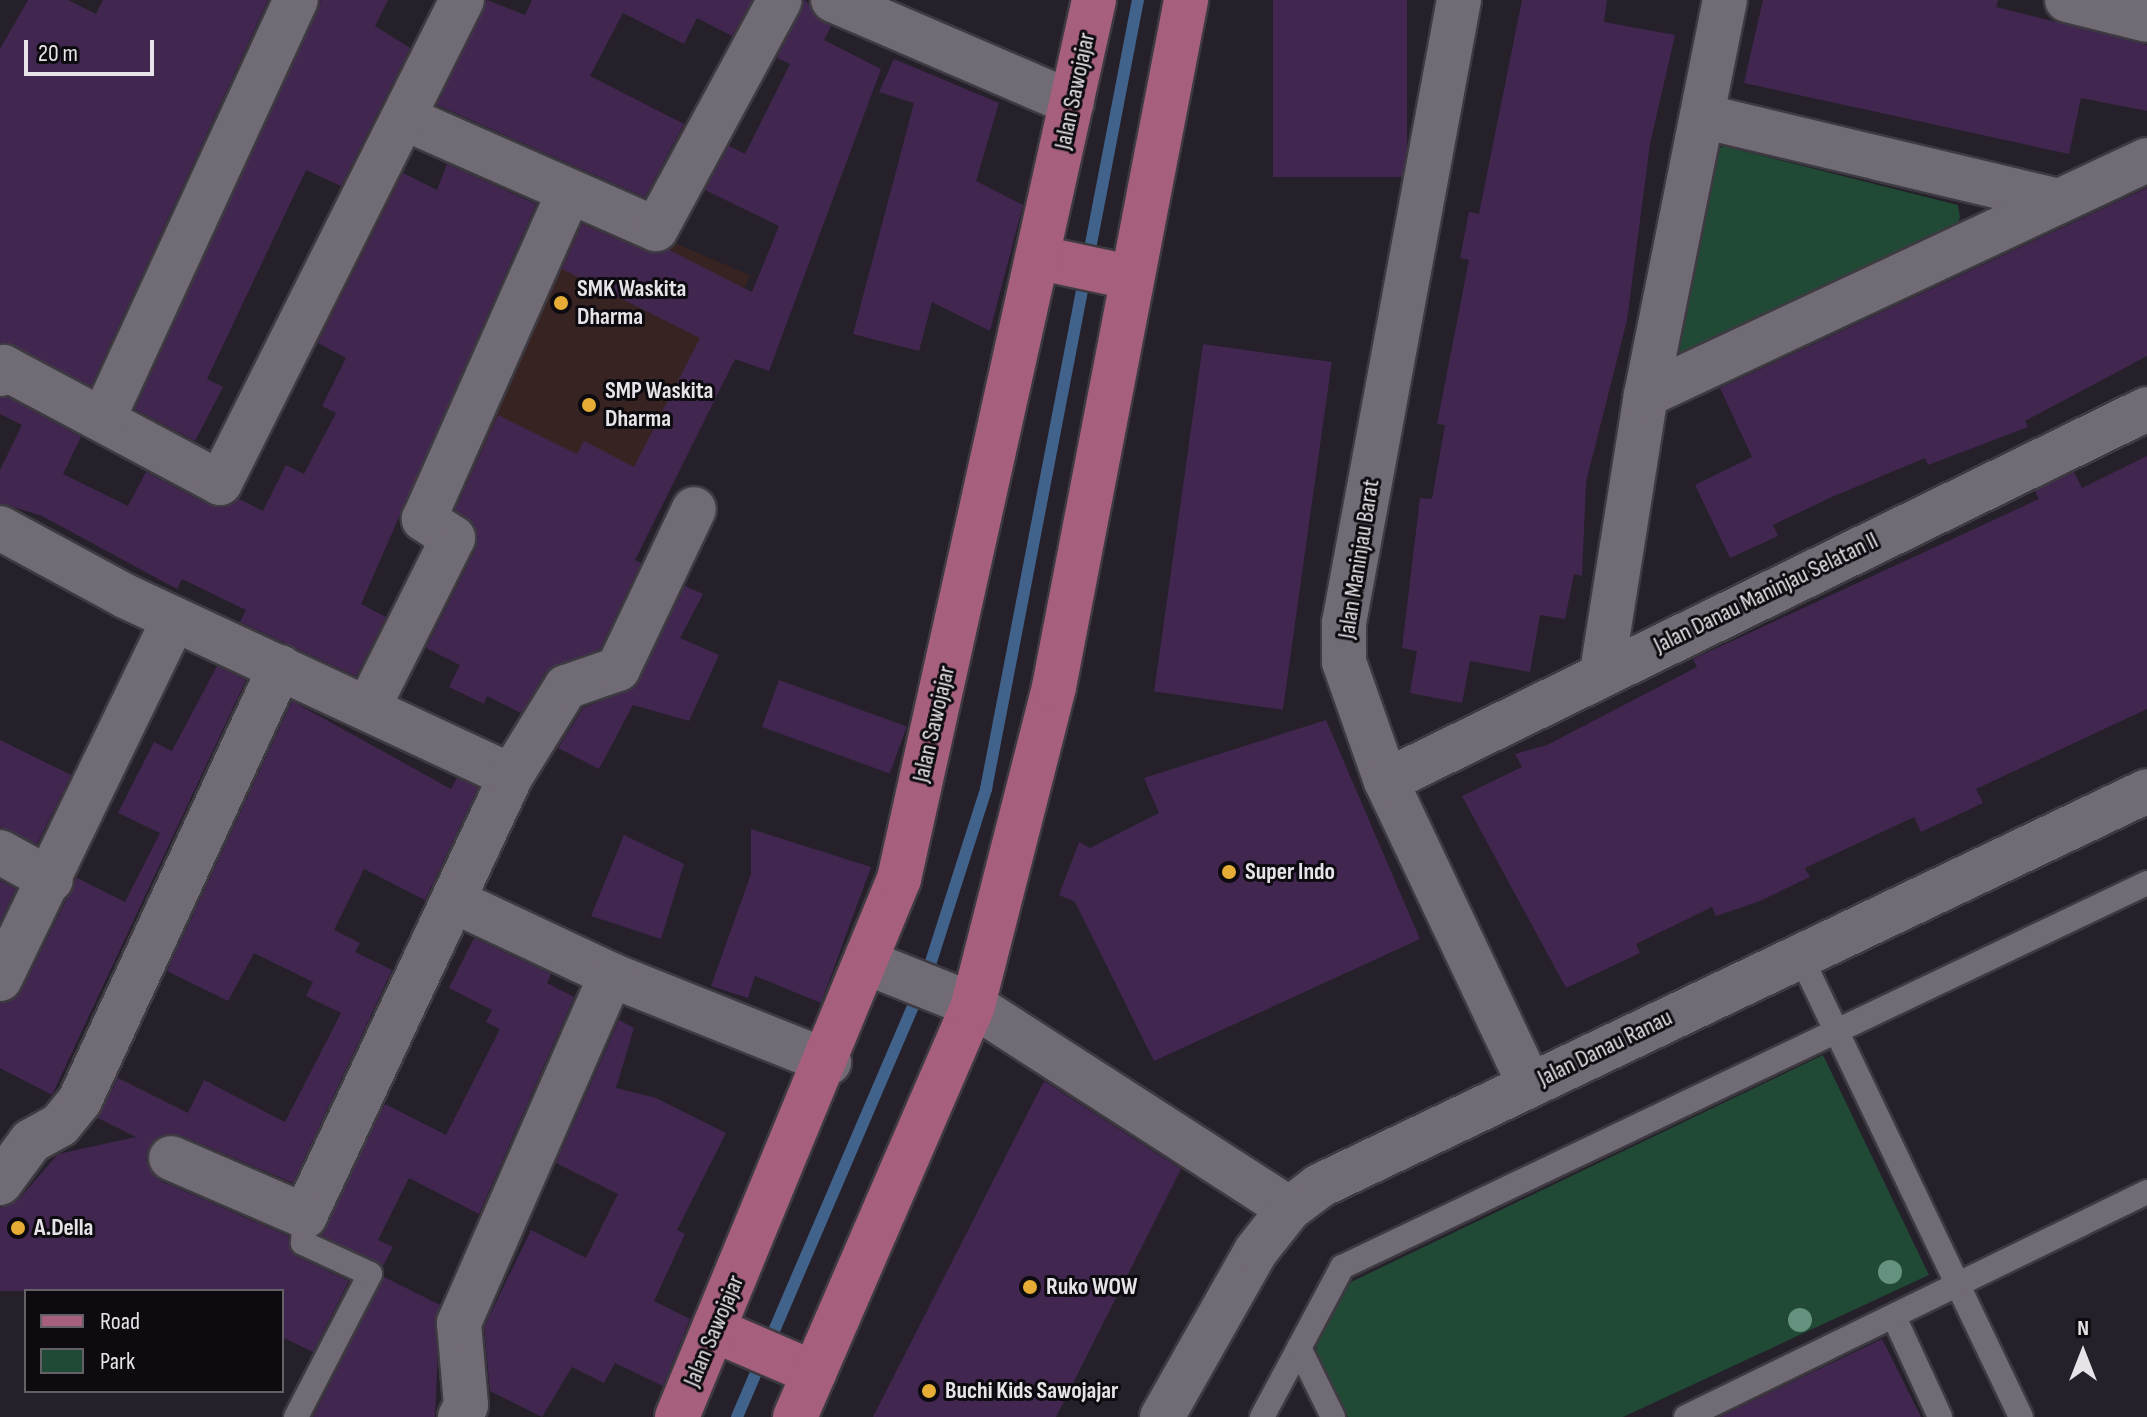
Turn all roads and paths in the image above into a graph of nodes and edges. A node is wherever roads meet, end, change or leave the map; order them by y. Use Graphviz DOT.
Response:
graph roads {
  1 [pos="296,0"];
  2 [pos="462,0"];
  3 [pos="780,0"];
  4 [pos="833,0"];
  5 [pos="1094,0"];
  6 [pos="1186,0"];
  7 [pos="1459,0"];
  8 [pos="1725,0"];
  9 [pos="2067,0"];
  10 [pos="2147,20"];
  11 [pos="1072,103"];
  12 [pos="1702,116"];
  13 [pos="404,118"];
  14 [pos="2147,160"];
  15 [pos="569,192"];
  16 [pos="2055,200"];
  17 [pos="1084,268"];
  18 [pos="0,374"];
  19 [pos="1646,395"];
  20 [pos="2147,409"];
  21 [pos="104,417"];
  22 [pos="694,509"];
  23 [pos="0,528"];
  24 [pos="174,619"];
  25 [pos="280,667"];
  26 [pos="1602,672"];
  27 [pos="369,706"];
  28 [pos="511,776"];
  29 [pos="1386,781"];
  30 [pos="2147,791"];
  31 [pos="0,852"];
  32 [pos="51,880"];
  33 [pos="2147,883"];
  34 [pos="454,901"];
  35 [pos="1799,953"];
  36 [pos="885,970"];
  37 [pos="611,975"];
  38 [pos="0,979"];
  39 [pos="966,1002"];
  40 [pos="1836,1031"];
  41 [pos="829,1062"];
  42 [pos="1530,1085"];
  43 [pos="171,1158"];
  44 [pos="0,1183"];
  45 [pos="2147,1192"];
  46 [pos="1289,1209"];
  47 [pos="305,1216"];
  48 [pos="1961,1288"];
  49 [pos="1895,1319"];
  50 [pos="731,1336"];
  51 [pos="1299,1348"];
  52 [pos="803,1368"];
  53 [pos="296,1417"];
  54 [pos="460,1417"];
  55 [pos="677,1417"];
  56 [pos="795,1417"];
  57 [pos="1162,1417"];
  58 [pos="1262,1417"];
  59 [pos="1333,1417"];
  60 [pos="1686,1417"];
  61 [pos="1940,1417"];
  62 [pos="2021,1417"];
  1 -- 21 [label="street"];
  2 -- 13 [label="street"];
  3 -- 15 [label="street"];
  4 -- 11 [label="street"];
  5 -- 11 [label="main road, Jalan Sawojajar"];
  6 -- 17 [label="main road, Jalan Sawojajar"];
  7 -- 29 [label="street, Jalan Maninjau Barat"];
  8 -- 12 [label="street"];
  9 -- 10 [label="street"];
  11 -- 17 [label="main road, Jalan Sawojajar"];
  12 -- 16 [label="street"];
  12 -- 19 [label="street"];
  13 -- 15 [label="street"];
  13 -- 21 [label="street"];
  14 -- 16 [label="street"];
  15 -- 27 [label="street"];
  16 -- 19 [label="street"];
  17 -- 36 [label="main road, Jalan Sawojajar"];
  17 -- 39 [label="main road, Jalan Sawojajar"];
  18 -- 21 [label="street"];
  19 -- 26 [label="street"];
  20 -- 26 [label="street, Jalan Danau Maninjau Selatan II"];
  22 -- 28 [label="street"];
  23 -- 24 [label="street"];
  24 -- 25 [label="street"];
  24 -- 32 [label="street"];
  25 -- 27 [label="street"];
  25 -- 44 [label="street"];
  26 -- 29 [label="street, Jalan Danau Maninjau Selatan II"];
  27 -- 28 [label="street"];
  28 -- 34 [label="street"];
  29 -- 42 [label="street, Jalan Maninjau Barat"];
  30 -- 35 [label="street, Jalan Danau Ranau"];
  31 -- 32 [label="street"];
  32 -- 38 [label="street"];
  33 -- 40 [label="lane"];
  34 -- 37 [label="street"];
  34 -- 47 [label="street"];
  35 -- 40 [label="lane"];
  35 -- 42 [label="street, Jalan Danau Ranau"];
  36 -- 39 [label="street"];
  36 -- 41 [label="main road, Jalan Sawojajar"];
  37 -- 41 [label="street"];
  37 -- 54 [label="street"];
  39 -- 46 [label="street"];
  39 -- 52 [label="main road, Jalan Sawojajar"];
  40 -- 48 [label="lane"];
  40 -- 51 [label="lane"];
  41 -- 50 [label="main road, Jalan Sawojajar"];
  42 -- 46 [label="street, Jalan Danau Ranau"];
  43 -- 47 [label="street"];
  45 -- 48 [label="lane"];
  46 -- 57 [label="street, Jalan Danau Ranau"];
  47 -- 53 [label="lane"];
  48 -- 49 [label="lane"];
  48 -- 62 [label="lane"];
  49 -- 60 [label="lane"];
  49 -- 61 [label="lane"];
  50 -- 52 [label="main road"];
  50 -- 55 [label="main road, Jalan Sawojajar"];
  51 -- 58 [label="lane"];
  51 -- 59 [label="lane"];
  52 -- 56 [label="main road, Jalan Sawojajar"];
}
